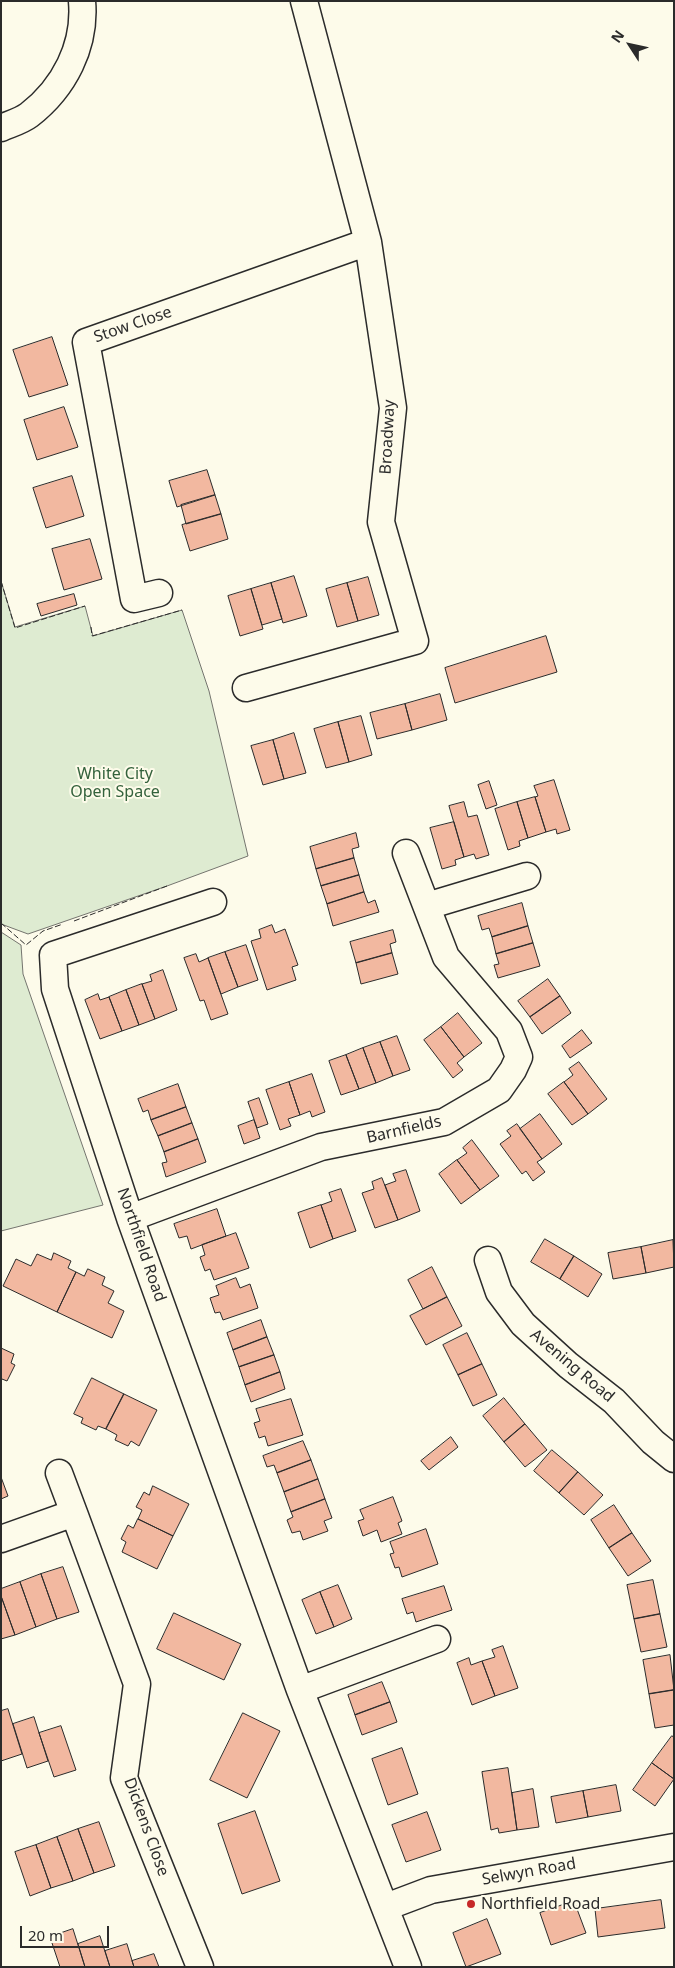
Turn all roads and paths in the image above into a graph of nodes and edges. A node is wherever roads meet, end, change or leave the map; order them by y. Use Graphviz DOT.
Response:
graph roads {
  1 [pos="82,1"];
  2 [pos="304,1"];
  3 [pos="1,128"];
  4 [pos="368,242"];
  5 [pos="159,593"];
  6 [pos="246,688"];
  7 [pos="406,853"];
  8 [pos="527,876"];
  9 [pos="213,902"];
  10 [pos="426,906"];
  11 [pos="130,1218"];
  12 [pos="488,1260"];
  13 [pos="674,1459"];
  14 [pos="59,1473"];
  15 [pos="74,1513"];
  16 [pos="1,1539"];
  17 [pos="437,1639"];
  18 [pos="300,1690"];
  19 [pos="674,1846"];
  20 [pos="386,1907"];
  21 [pos="200,1967"];
  22 [pos="408,1967"];
  1 -- 3 [label="street"];
  2 -- 4 [label="street, Broadway"];
  4 -- 5 [label="street, Stow Close"];
  4 -- 6 [label="street, Broadway"];
  7 -- 10 [label="street, Barnfields"];
  8 -- 10 [label="street"];
  9 -- 11 [label="street, Northfield Road"];
  10 -- 11 [label="street, Barnfields"];
  11 -- 18 [label="street, Northfield Road"];
  12 -- 13 [label="street, Avening Road"];
  14 -- 15 [label="street, Dickens Close"];
  15 -- 16 [label="street"];
  15 -- 21 [label="street, Dickens Close"];
  17 -- 18 [label="street"];
  18 -- 20 [label="street, Northfield Road"];
  19 -- 20 [label="street, Selwyn Road"];
  20 -- 22 [label="street, Northfield Road"];
}
